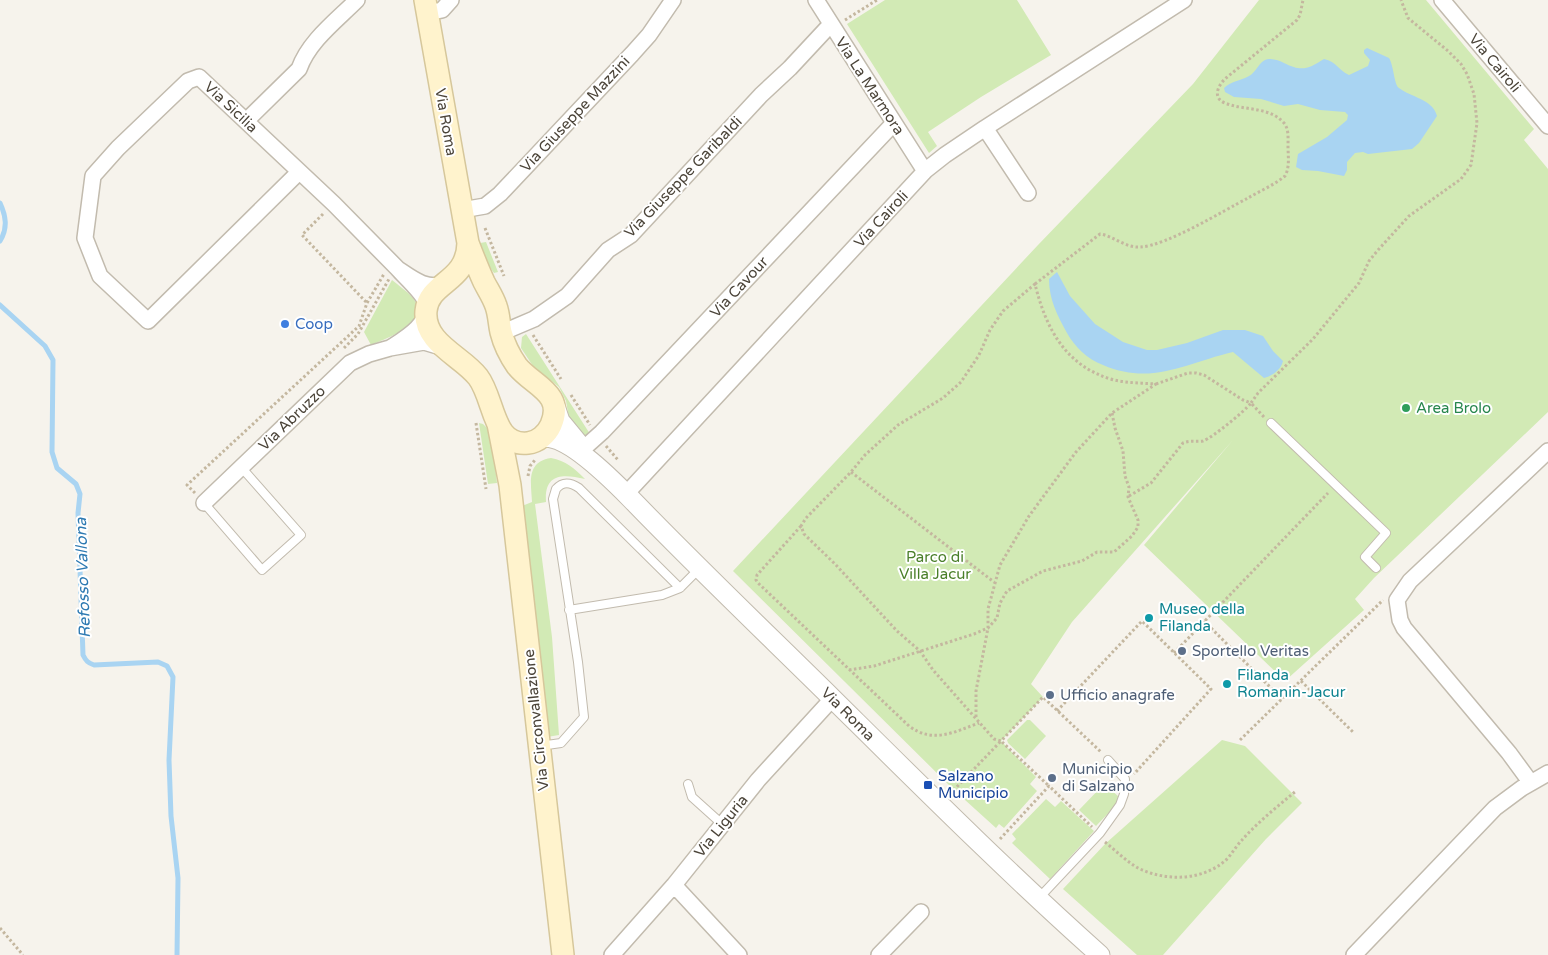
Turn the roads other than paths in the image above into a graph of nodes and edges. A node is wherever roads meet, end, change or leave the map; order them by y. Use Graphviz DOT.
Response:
graph roads {
  1 [pos="357,0"];
  2 [pos="452,0"];
  3 [pos="673,0"];
  4 [pos="816,0"];
  5 [pos="1184,0"];
  6 [pos="1442,0"];
  7 [pos="426,6"];
  8 [pos="837,23"];
  9 [pos="246,121"];
  10 [pos="894,123"];
  11 [pos="1548,126"];
  12 [pos="985,128"];
  13 [pos="926,170"];
  14 [pos="299,172"];
  15 [pos="1028,194"];
  16 [pos="462,210"];
  17 [pos="468,244"];
  18 [pos="394,273"];
  19 [pos="446,283"];
  20 [pos="494,301"];
  21 [pos="426,311"];
  22 [pos="501,333"];
  23 [pos="390,348"];
  24 [pos="452,352"];
  25 [pos="555,406"];
  26 [pos="1270,423"];
  27 [pos="498,424"];
  28 [pos="541,447"];
  29 [pos="583,449"];
  30 [pos="1548,451"];
  31 [pos="241,467"];
  32 [pos="600,469"];
  33 [pos="519,482"];
  34 [pos="626,494"];
  35 [pos="204,503"];
  36 [pos="1376,568"];
  37 [pos="699,569"];
  38 [pos="680,588"];
  39 [pos="569,610"];
  40 [pos="832,698"];
  41 [pos="538,746"];
  42 [pos="1108,760"];
  43 [pos="1548,772"];
  44 [pos="1531,782"];
  45 [pos="688,784"];
  46 [pos="722,824"];
  47 [pos="674,885"];
  48 [pos="1038,899"];
  49 [pos="921,912"];
  50 [pos="563,955"];
  51 [pos="612,955"];
  52 [pos="739,955"];
  53 [pos="879,955"];
  54 [pos="1100,955"];
  55 [pos="1354,955"];
  1 -- 9 [label="street"];
  2 -- 7 [label="street"];
  3 -- 16 [label="street, Via Giuseppe Mazzini"];
  4 -- 8 [label="street, Via La Marmora"];
  5 -- 12 [label="street, Via Cairoli"];
  6 -- 11 [label="street, Via Cairoli"];
  7 -- 16 [label="main road, Via Roma"];
  8 -- 10 [label="street, Via La Marmora"];
  8 -- 22 [label="street, Via Giuseppe Garibaldi"];
  9 -- 14 [label="street, Via Sicilia"];
  9 -- 14 [label="street, Via Sicilia"];
  10 -- 13 [label="street, Via La Marmora"];
  10 -- 29 [label="street, Via Cavour"];
  12 -- 13 [label="street, Via Cairoli"];
  12 -- 15 [label="street"];
  13 -- 34 [label="street, Via Cairoli"];
  14 -- 18 [label="street, Via Sicilia"];
  16 -- 17 [label="main road, Via Roma"];
  17 -- 19 [label="main road, Via Roma"];
  17 -- 20 [label="main road, Via Roma"];
  18 -- 19 [label="street, Via Sicilia"];
  18 -- 21 [label="street, Via Sicilia"];
  19 -- 20 [label="main road, Via Roma"];
  19 -- 21 [label="main road, Via Roma"];
  20 -- 22 [label="main road, Via Roma"];
  21 -- 23 [label="street, Via Abruzzo"];
  21 -- 24 [label="main road, Via Roma"];
  22 -- 25 [label="main road, Via Roma"];
  23 -- 24 [label="street, Via Abruzzo"];
  23 -- 31 [label="street, Via Abruzzo"];
  24 -- 27 [label="main road, Via Roma"];
  25 -- 28 [label="main road"];
  25 -- 29 [label="street, Via Roma"];
  26 -- 36 [label="lane"];
  27 -- 28 [label="main road, Via Roma"];
  27 -- 33 [label="main road, Via Circonvallazione"];
  28 -- 32 [label="street, Via Roma"];
  28 -- 33 [label="main road, Via Circonvallazione"];
  29 -- 32 [label="street, Via Roma"];
  30 -- 44 [label="street"];
  31 -- 35 [label="street, Via Abruzzo"];
  31 -- 35 [label="lane"];
  32 -- 34 [label="street, Via Roma"];
  33 -- 41 [label="main road, Via Circonvallazione"];
  34 -- 37 [label="street, Via Roma"];
  37 -- 38 [label="lane"];
  37 -- 40 [label="street, Via Roma"];
  38 -- 39 [label="lane"];
  38 -- 39 [label="lane"];
  39 -- 41 [label="lane"];
  40 -- 46 [label="street, Via Liguria"];
  40 -- 48 [label="street, Via Roma"];
  41 -- 50 [label="main road, Via Circonvallazione"];
  42 -- 48 [label="lane"];
  43 -- 44 [label="street"];
  44 -- 55 [label="street"];
  45 -- 46 [label="lane"];
  46 -- 47 [label="street, Via Liguria"];
  47 -- 51 [label="street, Via Liguria"];
  47 -- 52 [label="street"];
  48 -- 54 [label="street, Via Roma"];
  49 -- 53 [label="street"];
}
